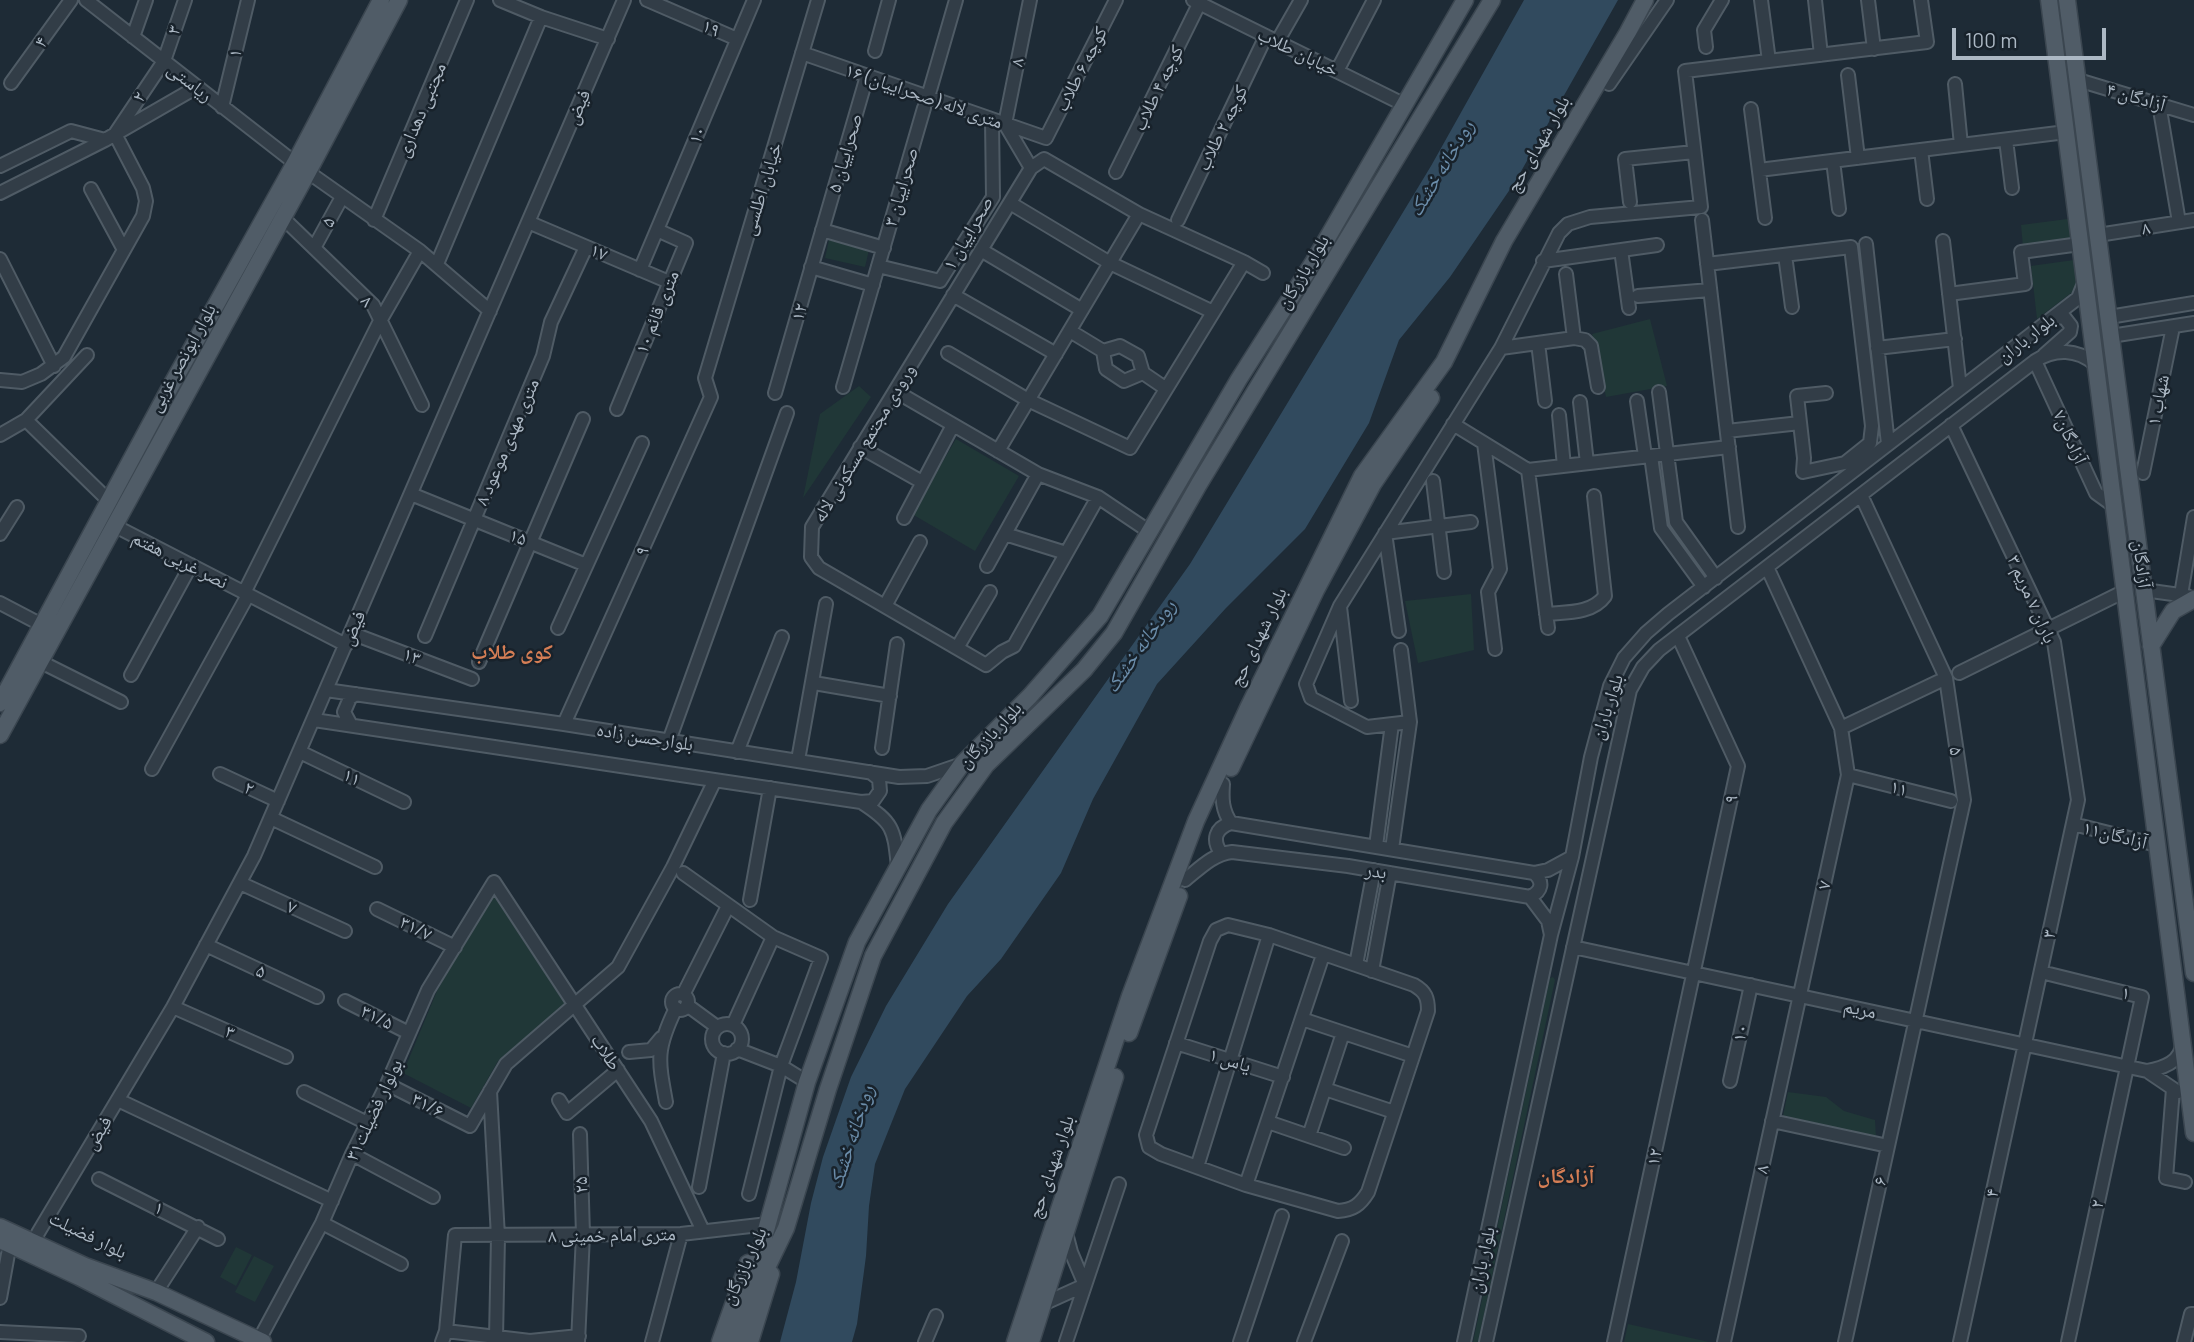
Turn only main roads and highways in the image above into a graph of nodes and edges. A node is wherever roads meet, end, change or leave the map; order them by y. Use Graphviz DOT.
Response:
graph roads {
  1 [pos="381,0"];
  2 [pos="399,0"];
  3 [pos="1465,0"];
  4 [pos="1492,0"];
  5 [pos="1645,0"];
  6 [pos="1654,0"];
  7 [pos="2049,0"];
  8 [pos="2067,0"];
  9 [pos="2072,33"];
  10 [pos="2053,35"];
  11 [pos="301,168"];
  12 [pos="1239,379"];
  13 [pos="173,382"];
  14 [pos="189,391"];
  15 [pos="1254,394"];
  16 [pos="2128,464"];
  17 [pos="2109,466"];
  18 [pos="2190,597"];
  19 [pos="2151,646"];
  20 [pos="0,703"];
  21 [pos="0,735"];
  22 [pos="2194,966"];
  23 [pos="2194,1133"];
  24 [pos="0,1217"];
  25 [pos="768,1224"];
  26 [pos="0,1227"];
  27 [pos="786,1228"];
  28 [pos="3,1248"];
  29 [pos="82,1271"];
  30 [pos="156,1292"];
  31 [pos="144,1311"];
  32 [pos="742,1321"];
  33 [pos="261,1341"];
  34 [pos="206,1342"];
  35 [pos="720,1342"];
  36 [pos="735,1342"];
  37 [pos="750,1342"];
  38 [pos="1015,1342"];
  39 [pos="1031,1342"];
  1 -- 11 [label="main road, بلوار ابونصر غربی"];
  2 -- 11 [label="main road, بلوار ابونصر غربی"];
  3 -- 12 [label="main road, بلوار بازرگان"];
  4 -- 15 [label="main road, بلوار بازرگان"];
  5 -- 38 [label="main road, بلوار شهدای حج"];
  6 -- 39 [label="main road, بلوار شهدای حج"];
  7 -- 10 [label="main road, آزادگان"];
  8 -- 9 [label="main road, آزادگان"];
  9 -- 10 [label="main road"];
  9 -- 16 [label="main road, آزادگان"];
  10 -- 17 [label="main road, آزادگان"];
  11 -- 13 [label="main road, بلوار ابونصر غربی"];
  11 -- 14 [label="main road, بلوار ابونصر غربی"];
  12 -- 15 [label="main road"];
  12 -- 25 [label="main road, بلوار بازرگان"];
  13 -- 14 [label="main road"];
  13 -- 20 [label="main road, بلوار ابونصر غربی"];
  14 -- 21 [label="main road, بلوار ابونصر غربی"];
  15 -- 27 [label="main road, بلوار بازرگان"];
  16 -- 17 [label="main road"];
  16 -- 19 [label="main road, آزادگان"];
  17 -- 23 [label="main road, آزادگان"];
  18 -- 19 [label="main road"];
  19 -- 22 [label="main road, آزادگان"];
  24 -- 30 [label="main road, بلوار فضیلت"];
  25 -- 32 [label="main road, بلوار بازرگان"];
  25 -- 35 [label="main road"];
  26 -- 29 [label="main road, بلوار فضیلت"];
  27 -- 32 [label="main road, بلوار بازرگان"];
  27 -- 37 [label="main road"];
  28 -- 29 [label="main road, بلوار فضیلت"];
  28 -- 31 [label="main road, بلوار فضیلت"];
  29 -- 30 [label="main road, بلوار فضیلت"];
  29 -- 31 [label="main road, بلوار فضیلت"];
  30 -- 33 [label="main road, بلوار فضیلت"];
  31 -- 34 [label="main road, بلوار فضیلت"];
  32 -- 36 [label="main road"];
}
